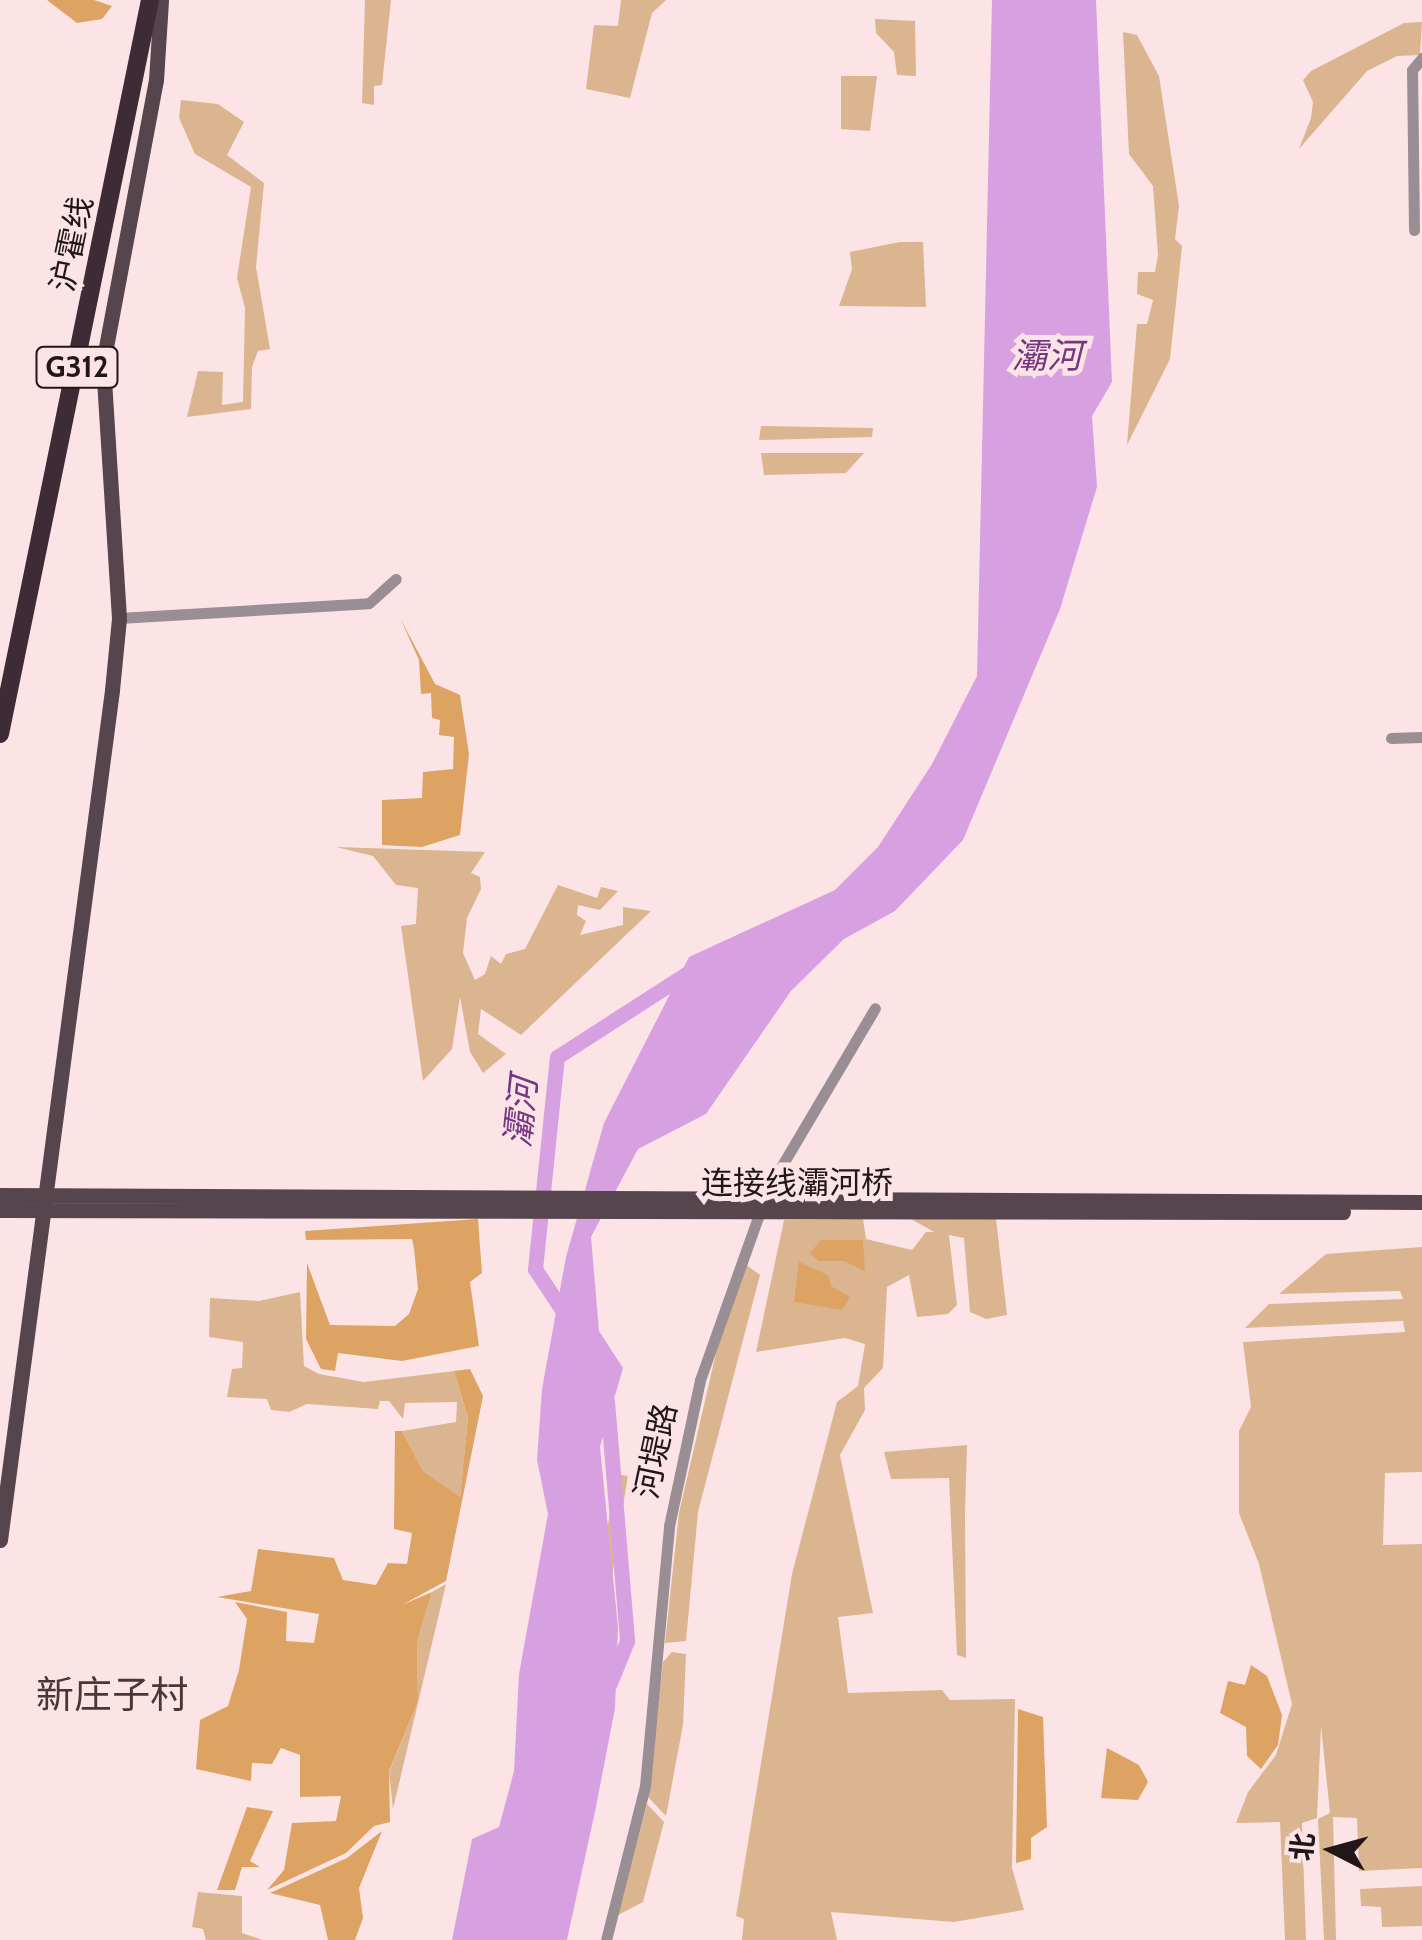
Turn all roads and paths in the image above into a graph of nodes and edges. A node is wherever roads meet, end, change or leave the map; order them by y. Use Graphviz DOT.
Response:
graph roads {
  1 [pos="150,0"];
  2 [pos="160,0"];
  3 [pos="1422,58"];
  4 [pos="1414,230"];
  5 [pos="396,579"];
  6 [pos="119,618"];
  7 [pos="0,734"];
  8 [pos="1422,737"];
  9 [pos="1391,738"];
  10 [pos="875,1008"];
  11 [pos="1422,1202"];
  12 [pos="3,1203"];
  13 [pos="1226,1207"];
  14 [pos="1422,1212"];
  15 [pos="0,1540"];
  16 [pos="606,1940"];
  1 -- 7 [label="highway, 沪霍线 / G312"];
  2 -- 6 [label="main road"];
  3 -- 4 [label="street"];
  5 -- 6 [label="street"];
  6 -- 15 [label="main road"];
  8 -- 9 [label="street"];
  10 -- 16 [label="street, 河堤路"];
  11 -- 13 [label="main road"];
  12 -- 13 [label="main road, 连接线灞河桥"];
  13 -- 14 [label="main road"];
}
